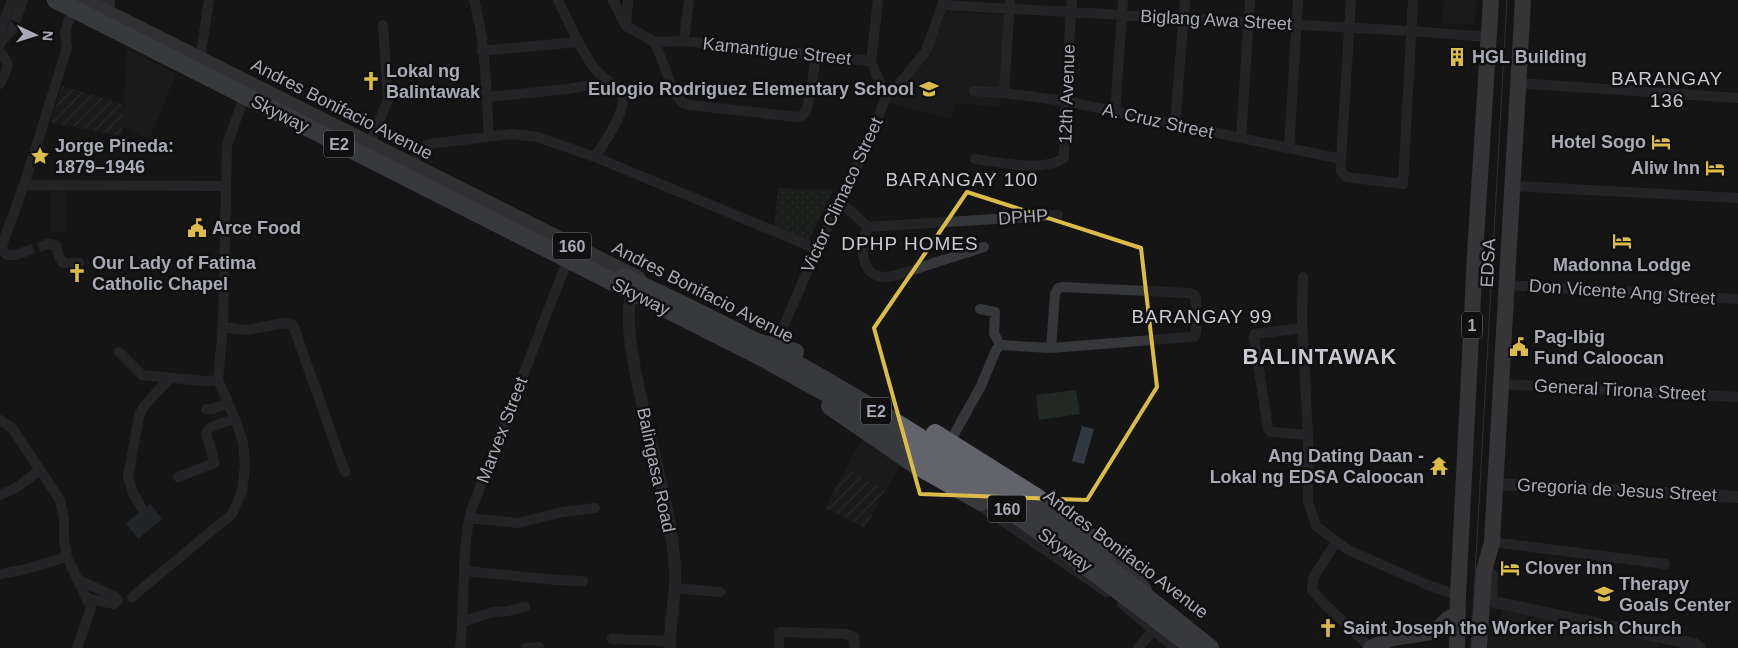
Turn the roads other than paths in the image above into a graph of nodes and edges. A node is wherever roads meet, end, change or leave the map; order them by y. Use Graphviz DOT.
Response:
graph roads {
  1 [pos="12,0"];
  2 [pos="23,0"];
  3 [pos="44,0"];
  4 [pos="56,0"];
  5 [pos="209,0"];
  6 [pos="474,0"];
  7 [pos="558,0"];
  8 [pos="613,0"];
  9 [pos="628,0"];
  10 [pos="689,0"];
  11 [pos="878,0"];
  12 [pos="1072,0"];
  13 [pos="1124,0"];
  14 [pos="1185,0"];
  15 [pos="1250,0"];
  16 [pos="1298,0"];
  17 [pos="1351,0"];
  18 [pos="1413,0"];
  19 [pos="1491,0"];
  20 [pos="1523,0"];
  21 [pos="943,3"];
  22 [pos="78,4"];
  23 [pos="1009,4"];
  24 [pos="107,6"];
  25 [pos="1071,12"];
  26 [pos="1123,15"];
  27 [pos="1184,18"];
  28 [pos="1248,22"];
  29 [pos="1297,24"];
  30 [pos="383,25"];
  31 [pos="626,26"];
  32 [pos="1349,27"];
  33 [pos="105,31"];
  34 [pos="1411,31"];
  35 [pos="1488,37"];
  36 [pos="684,41"];
  37 [pos="1,42"];
  38 [pos="577,42"];
  39 [pos="655,42"];
  40 [pos="0,52"];
  41 [pos="482,52"];
  42 [pos="816,55"];
  43 [pos="200,58"];
  44 [pos="871,61"];
  45 [pos="249,82"];
  46 [pos="609,82"];
  47 [pos="1518,83"];
  48 [pos="0,84"];
  49 [pos="974,91"];
  50 [pos="1004,93"];
  51 [pos="886,97"];
  52 [pos="486,98"];
  53 [pos="1738,98"];
  54 [pos="242,100"];
  55 [pos="1065,102"];
  56 [pos="1115,112"];
  57 [pos="1175,125"];
  58 [pos="489,136"];
  59 [pos="1241,138"];
  60 [pos="369,145"];
  61 [pos="1289,148"];
  62 [pos="595,157"];
  63 [pos="1341,159"];
  64 [pos="975,160"];
  65 [pos="410,165"];
  66 [pos="24,185"];
  67 [pos="225,186"];
  68 [pos="1513,186"];
  69 [pos="1738,198"];
  70 [pos="839,201"];
  71 [pos="1058,215"];
  72 [pos="868,227"];
  73 [pos="48,244"];
  74 [pos="984,247"];
  75 [pos="817,248"];
  76 [pos="24,252"];
  77 [pos="570,253"];
  78 [pos="79,263"];
  79 [pos="1303,277"];
  80 [pos="1507,285"];
  81 [pos="632,294"];
  82 [pos="1738,299"];
  83 [pos="980,309"];
  84 [pos="224,327"];
  85 [pos="1302,328"];
  86 [pos="1000,345"];
  87 [pos="1051,348"];
  88 [pos="766,350"];
  89 [pos="119,352"];
  90 [pos="170,378"];
  91 [pos="218,380"];
  92 [pos="1501,384"];
  93 [pos="812,386"];
  94 [pos="1738,397"];
  95 [pos="228,403"];
  96 [pos="206,409"];
  97 [pos="235,418"];
  98 [pos="0,420"];
  99 [pos="1308,435"];
  100 [pos="944,450"];
  101 [pos="40,470"];
  102 [pos="344,472"];
  103 [pos="178,477"];
  104 [pos="1495,484"];
  105 [pos="0,495"];
  106 [pos="1738,497"];
  107 [pos="141,507"];
  108 [pos="595,508"];
  109 [pos="469,518"];
  110 [pos="1336,542"];
  111 [pos="1492,542"];
  112 [pos="1082,543"];
  113 [pos="1108,550"];
  114 [pos="67,557"];
  115 [pos="1665,564"];
  116 [pos="465,571"];
  117 [pos="1484,571"];
  118 [pos="0,574"];
  119 [pos="77,579"];
  120 [pos="583,581"];
  121 [pos="676,588"];
  122 [pos="1144,589"];
  123 [pos="720,592"];
  124 [pos="1458,596"];
  125 [pos="132,597"];
  126 [pos="86,598"];
  127 [pos="1116,598"];
  128 [pos="525,607"];
  129 [pos="1457,614"];
  130 [pos="462,622"];
  131 [pos="1153,630"];
  132 [pos="612,639"];
  133 [pos="670,644"];
  134 [pos="539,647"];
  135 [pos="1479,647"];
  136 [pos="77,648"];
  137 [pos="460,648"];
  138 [pos="526,648"];
  139 [pos="779,648"];
  140 [pos="855,648"];
  141 [pos="1138,648"];
  142 [pos="1175,648"];
  143 [pos="1192,648"];
  144 [pos="1210,648"];
  145 [pos="1218,648"];
  146 [pos="1370,648"];
  147 [pos="1457,648"];
  148 [pos="1700,648"];
  1 -- 37 [label="street"];
  2 -- 37 [label="street"];
  3 -- 22 [label="main road, Andres Bonifacio Avenue / 160"];
  4 -- 88 [label="highway, Skyway / E2, bridge"];
  5 -- 43 [label="street"];
  6 -- 41 [label="street"];
  7 -- 38 [label="street"];
  8 -- 31 [label="street"];
  9 -- 31 [label="street"];
  10 -- 36 [label="street"];
  11 -- 44 [label="street"];
  12 -- 25 [label="street, 12th Avenue"];
  13 -- 26 [label="street"];
  14 -- 27 [label="street"];
  15 -- 28 [label="street"];
  16 -- 29 [label="street"];
  17 -- 32 [label="street"];
  18 -- 34 [label="street"];
  19 -- 35 [label="highway, EDSA / 1"];
  20 -- 47 [label="highway, EDSA / 1"];
  21 -- 23 [label="street, Biglang Awa Street"];
  21 -- 51 [label="street"];
  22 -- 24 [label="main road, Andres Bonifacio Avenue / 160"];
  22 -- 33 [label="main road, Andres Bonifacio Avenue / 160"];
  22 -- 66 [label="street"];
  22 -- 88 [label="highway, Skyway / E2"];
  23 -- 25 [label="street, Biglang Awa Street"];
  23 -- 50 [label="street"];
  24 -- 33 [label="main road"];
  24 -- 43 [label="main road, Andres Bonifacio Avenue / 160"];
  25 -- 26 [label="street, Biglang Awa Street"];
  25 -- 55 [label="street, 12th Avenue"];
  26 -- 27 [label="street, Biglang Awa Street"];
  26 -- 56 [label="street"];
  27 -- 28 [label="street, Biglang Awa Street"];
  27 -- 57 [label="street"];
  28 -- 29 [label="street, Biglang Awa Street"];
  28 -- 59 [label="street"];
  29 -- 32 [label="street, Biglang Awa Street"];
  29 -- 61 [label="street"];
  30 -- 60 [label="street"];
  31 -- 39 [label="street"];
  32 -- 34 [label="street, Biglang Awa Street"];
  32 -- 63 [label="street"];
  33 -- 54 [label="main road, Andres Bonifacio Avenue / 160"];
  34 -- 35 [label="street, Biglang Awa Street"];
  34 -- 63 [label="street"];
  35 -- 124 [label="highway, EDSA / 1"];
  36 -- 39 [label="street, Kamantigue Street"];
  36 -- 42 [label="street, Kamantigue Street"];
  38 -- 41 [label="street"];
  38 -- 46 [label="street"];
  39 -- 42 [label="street"];
  40 -- 48 [label="street"];
  41 -- 52 [label="street"];
  42 -- 44 [label="street, Kamantigue Street"];
  43 -- 45 [label="main road, Andres Bonifacio Avenue / 160"];
  44 -- 51 [label="street"];
  45 -- 54 [label="street"];
  45 -- 60 [label="main road, Andres Bonifacio Avenue / 160"];
  46 -- 52 [label="street"];
  46 -- 62 [label="street"];
  47 -- 53 [label="street"];
  47 -- 68 [label="highway, EDSA / 1"];
  49 -- 50 [label="street, A. Cruz Street"];
  50 -- 55 [label="street, A. Cruz Street"];
  51 -- 70 [label="street, Victor Climaco Street"];
  52 -- 58 [label="street"];
  54 -- 67 [label="street"];
  54 -- 77 [label="main road, Andres Bonifacio Avenue / 160"];
  55 -- 56 [label="street, A. Cruz Street"];
  55 -- 64 [label="street, 12th Avenue"];
  56 -- 57 [label="street, A. Cruz Street"];
  57 -- 59 [label="street, A. Cruz Street"];
  58 -- 62 [label="street"];
  58 -- 65 [label="street"];
  59 -- 61 [label="street, A. Cruz Street"];
  60 -- 65 [label="main road, Andres Bonifacio Avenue / 160"];
  61 -- 63 [label="street, A. Cruz Street"];
  62 -- 75 [label="street"];
  65 -- 77 [label="main road, Andres Bonifacio Avenue / 160"];
  66 -- 67 [label="street"];
  66 -- 76 [label="street"];
  67 -- 84 [label="street"];
  68 -- 69 [label="street"];
  68 -- 80 [label="highway, EDSA / 1"];
  70 -- 72 [label="street"];
  70 -- 75 [label="street, Victor Climaco Street"];
  71 -- 72 [label="street, DPHP"];
  72 -- 74 [label="street, DPHP"];
  73 -- 78 [label="street"];
  75 -- 88 [label="street, Victor Climaco Street"];
  77 -- 81 [label="main road, Andres Bonifacio Avenue / 160"];
  77 -- 88 [label="main road, Andres Bonifacio Avenue / 160"];
  77 -- 109 [label="street, Marvex Street"];
  79 -- 85 [label="street"];
  80 -- 82 [label="street, Don Vicente Ang Street"];
  80 -- 92 [label="highway, EDSA / 1"];
  81 -- 93 [label="main road, Andres Bonifacio Avenue / 160"];
  81 -- 121 [label="street, Balingasa Road"];
  83 -- 86 [label="street"];
  84 -- 91 [label="street"];
  84 -- 102 [label="street"];
  85 -- 99 [label="street"];
  85 -- 99 [label="street"];
  86 -- 87 [label="street"];
  86 -- 100 [label="street"];
  87 -- 87 [label="street"];
  88 -- 100 [label="main road, Andres Bonifacio Avenue / 160"];
  88 -- 113 [label="highway, bridge"];
  88 -- 127 [label="highway, bridge"];
  88 -- 143 [label="highway, Skyway / E2, bridge"];
  88 -- 144 [label="highway, Skyway / E2"];
  89 -- 90 [label="street"];
  90 -- 91 [label="street"];
  90 -- 107 [label="street"];
  91 -- 95 [label="street"];
  92 -- 94 [label="street, General Tirona Street"];
  92 -- 104 [label="highway, EDSA / 1"];
  93 -- 127 [label="street, Andres Bonifacio Avenue"];
  93 -- 143 [label="main road, Andres Bonifacio Avenue / 160"];
  95 -- 96 [label="street"];
  95 -- 97 [label="street"];
  97 -- 103 [label="street"];
  97 -- 125 [label="street"];
  98 -- 101 [label="street"];
  99 -- 110 [label="street"];
  100 -- 112 [label="main road, Andres Bonifacio Avenue / 160"];
  101 -- 105 [label="street"];
  101 -- 114 [label="street"];
  104 -- 106 [label="street, Gregoria de Jesus Street"];
  104 -- 111 [label="highway, EDSA / 1"];
  108 -- 109 [label="street"];
  109 -- 116 [label="street, Marvex Street"];
  110 -- 124 [label="street"];
  110 -- 146 [label="street"];
  111 -- 115 [label="street"];
  111 -- 117 [label="highway, EDSA / 1"];
  112 -- 113 [label="main road"];
  112 -- 122 [label="main road, Andres Bonifacio Avenue / 160"];
  113 -- 122 [label="main road"];
  114 -- 118 [label="street"];
  114 -- 119 [label="street"];
  116 -- 120 [label="street"];
  116 -- 130 [label="street, Marvex Street"];
  117 -- 135 [label="highway, EDSA / 1"];
  117 -- 148 [label="street"];
  119 -- 126 [label="street"];
  119 -- 126 [label="street"];
  121 -- 123 [label="street"];
  121 -- 133 [label="street, Balingasa Road"];
  122 -- 145 [label="main road, Andres Bonifacio Avenue / 160"];
  124 -- 129 [label="highway, EDSA / 1"];
  126 -- 136 [label="street"];
  127 -- 131 [label="street, Andres Bonifacio Avenue"];
  128 -- 130 [label="street"];
  129 -- 146 [label="highway"];
  129 -- 147 [label="highway, EDSA"];
  130 -- 137 [label="street, Marvex Street"];
  131 -- 141 [label="street"];
  131 -- 142 [label="street, Andres Bonifacio Avenue"];
  132 -- 133 [label="street"];
  134 -- 138 [label="street"];
  139 -- 140 [label="street"];
}
